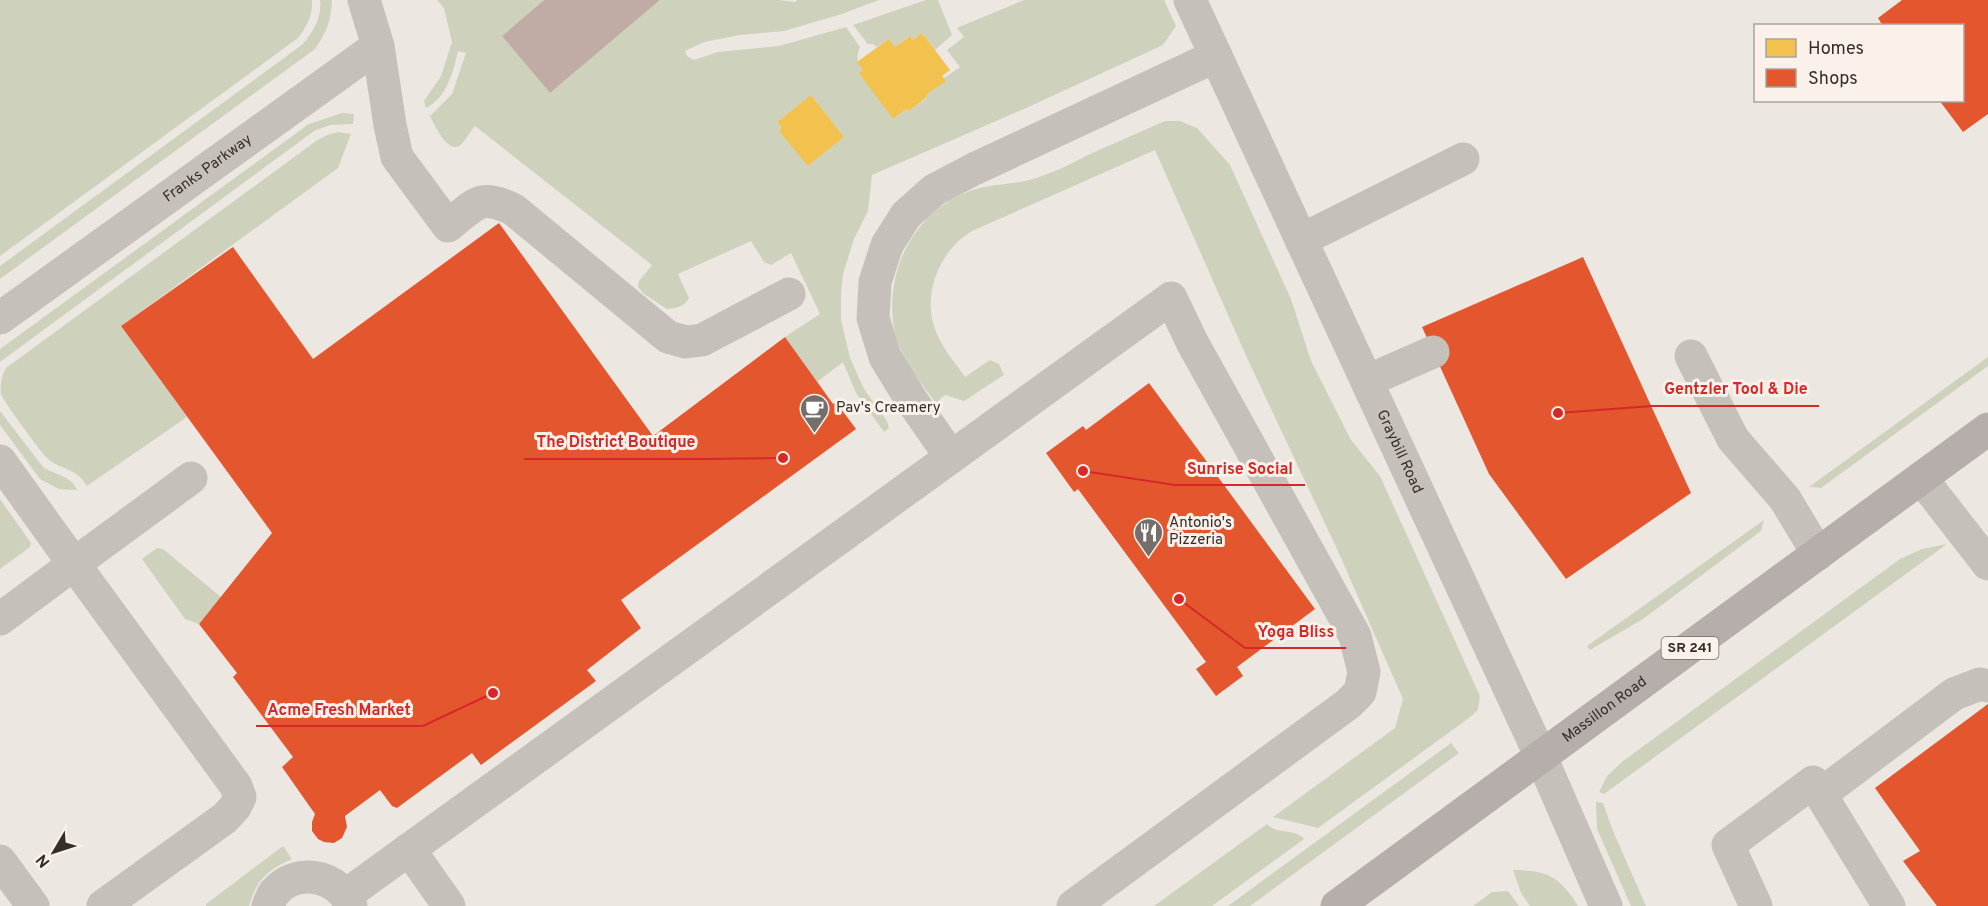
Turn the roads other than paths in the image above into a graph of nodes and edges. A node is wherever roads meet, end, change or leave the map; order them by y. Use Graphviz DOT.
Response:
graph roads {
  1 [pos="364,0"];
  2 [pos="1190,0"];
  3 [pos="378,46"];
  4 [pos="1216,56"];
  5 [pos="1464,159"];
  6 [pos="1301,240"];
  7 [pos="789,294"];
  8 [pos="0,318"];
  9 [pos="1433,352"];
  10 [pos="1691,356"];
  11 [pos="1367,381"];
  12 [pos="1988,429"];
  13 [pos="951,457"];
  14 [pos="0,461"];
  15 [pos="191,478"];
  16 [pos="1921,478"];
  17 [pos="1818,554"];
  18 [pos="74,564"];
  19 [pos="1988,564"];
  20 [pos="0,619"];
  21 [pos="1988,686"];
  22 [pos="1541,757"];
  23 [pos="1821,794"];
  24 [pos="409,849"];
  25 [pos="0,861"];
  26 [pos="349,901"];
  27 [pos="33,906"];
  28 [pos="103,906"];
  29 [pos="268,906"];
  30 [pos="449,906"];
  31 [pos="1073,906"];
  32 [pos="1337,906"];
  33 [pos="1606,906"];
  34 [pos="1756,906"];
  35 [pos="1889,906"];
  1 -- 3 [label="street"];
  2 -- 4 [label="street, Graybill Road"];
  3 -- 7 [label="street"];
  3 -- 8 [label="street, Franks Parkway"];
  4 -- 6 [label="street, Graybill Road"];
  4 -- 13 [label="street"];
  5 -- 6 [label="street"];
  6 -- 11 [label="street, Graybill Road"];
  9 -- 11 [label="street"];
  10 -- 17 [label="street"];
  11 -- 22 [label="street, Graybill Road"];
  12 -- 16 [label="main road, Massillon Road / SR 241"];
  13 -- 24 [label="street"];
  13 -- 31 [label="street"];
  14 -- 18 [label="street"];
  15 -- 18 [label="street"];
  16 -- 17 [label="main road, Massillon Road / SR 241"];
  16 -- 19 [label="street"];
  17 -- 22 [label="main road, Massillon Road / SR 241"];
  18 -- 20 [label="street"];
  18 -- 28 [label="street"];
  21 -- 23 [label="street"];
  22 -- 32 [label="main road, Massillon Road / SR 241"];
  22 -- 33 [label="street, Graybill Road"];
  23 -- 34 [label="street"];
  23 -- 35 [label="street"];
  24 -- 26 [label="street"];
  24 -- 30 [label="street"];
  25 -- 27 [label="street"];
  26 -- 29 [label="street"];
}
